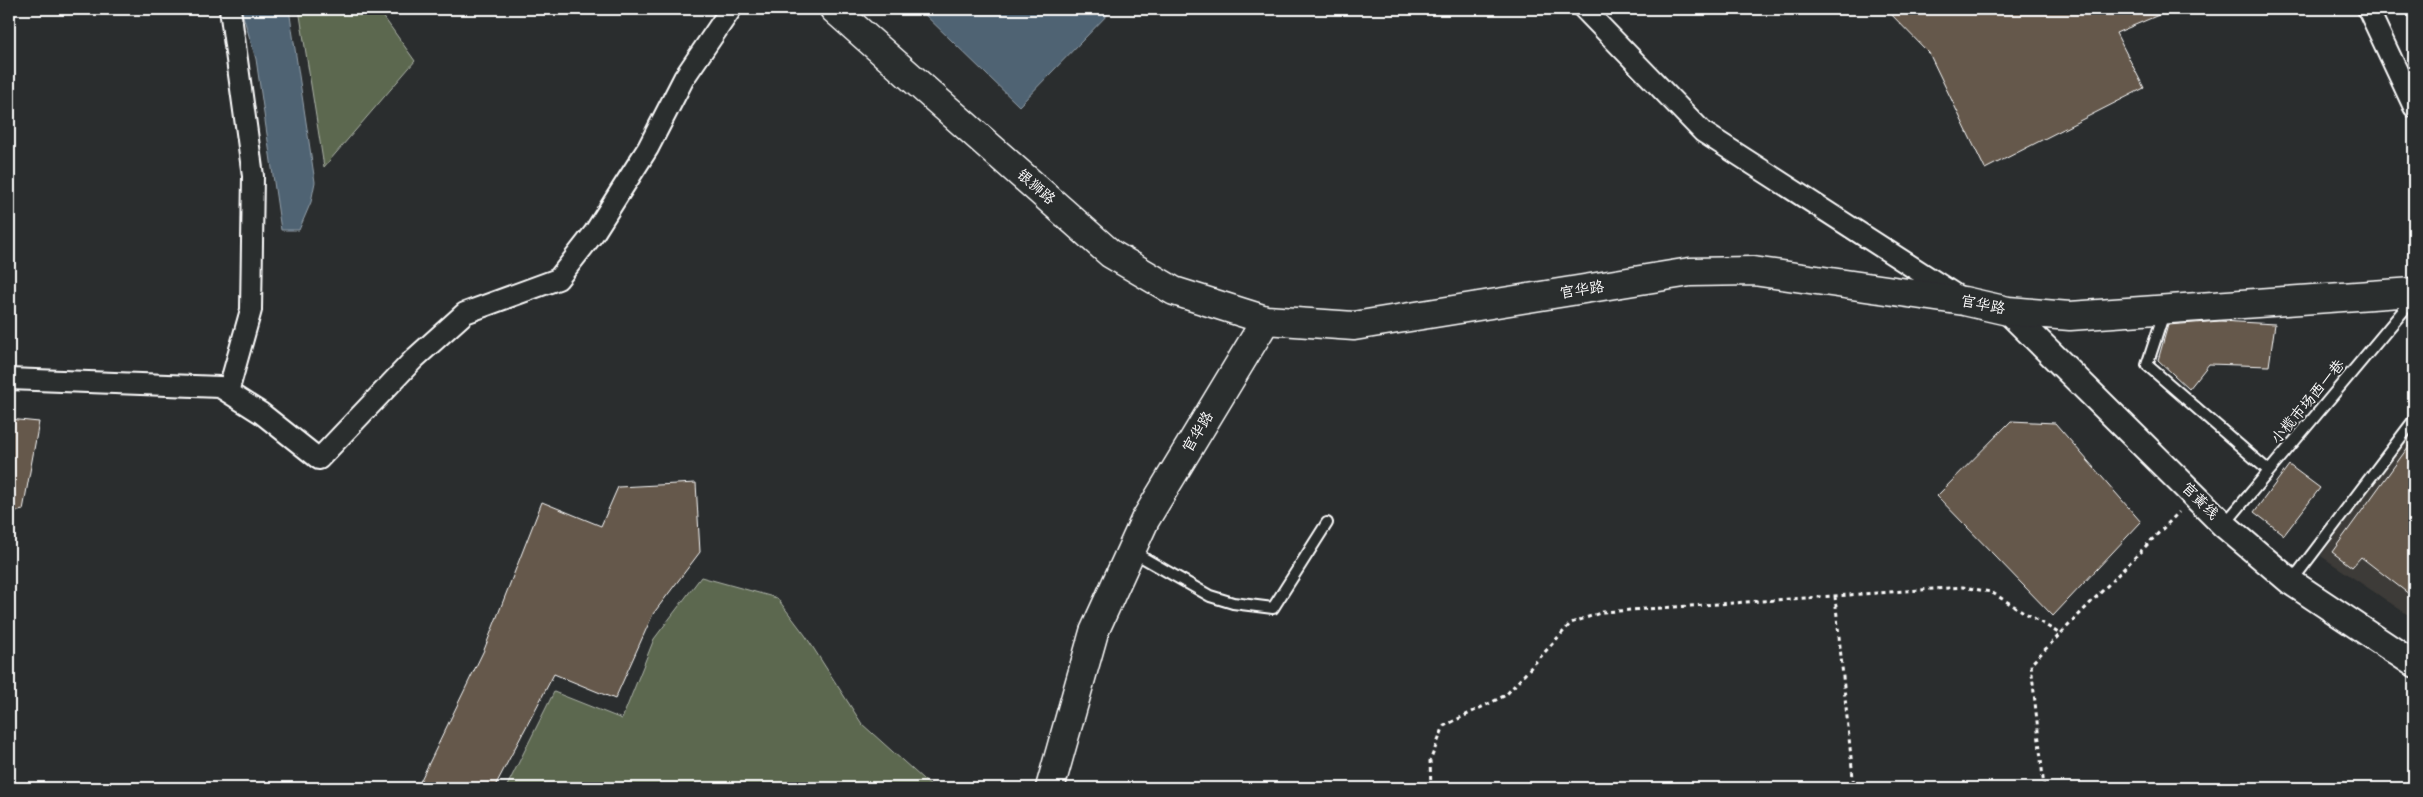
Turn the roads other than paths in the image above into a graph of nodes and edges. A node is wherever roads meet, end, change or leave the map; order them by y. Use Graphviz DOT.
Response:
graph roads {
  1 [pos="230,9"];
  2 [pos="731,9"];
  3 [pos="834,9"];
  4 [pos="1584,9"];
  5 [pos="2368,9"];
  6 [pos="2414,107"];
  7 [pos="2414,292"];
  8 [pos="2414,298"];
  9 [pos="1964,301"];
  10 [pos="2166,309"];
  11 [pos="2008,311"];
  12 [pos="1266,320"];
  13 [pos="9,379"];
  14 [pos="228,392"];
  15 [pos="2414,420"];
  16 [pos="2269,471"];
  17 [pos="1327,523"];
  18 [pos="2224,525"];
  19 [pos="1130,551"];
  20 [pos="2291,582"];
  21 [pos="2414,664"];
  22 [pos="1050,788"];
  1 -- 14 [label="street"];
  2 -- 14 [label="street"];
  3 -- 12 [label="main road, 银狮路"];
  4 -- 9 [label="street"];
  5 -- 6 [label="street"];
  7 -- 10 [label="main road, 官华路"];
  8 -- 16 [label="lane, 小榄市场西一巷"];
  9 -- 11 [label="main road, 官华路"];
  9 -- 12 [label="main road, 官华路"];
  10 -- 11 [label="main road, 官华路"];
  10 -- 16 [label="lane"];
  11 -- 18 [label="street, 官黄线"];
  12 -- 19 [label="main road, 官华路"];
  13 -- 14 [label="street"];
  15 -- 20 [label="lane"];
  16 -- 18 [label="lane, 小榄市场西一巷"];
  17 -- 19 [label="lane"];
  18 -- 20 [label="street, 官黄线"];
  19 -- 22 [label="main road, 官华路"];
  20 -- 21 [label="street, 官黄线"];
}
